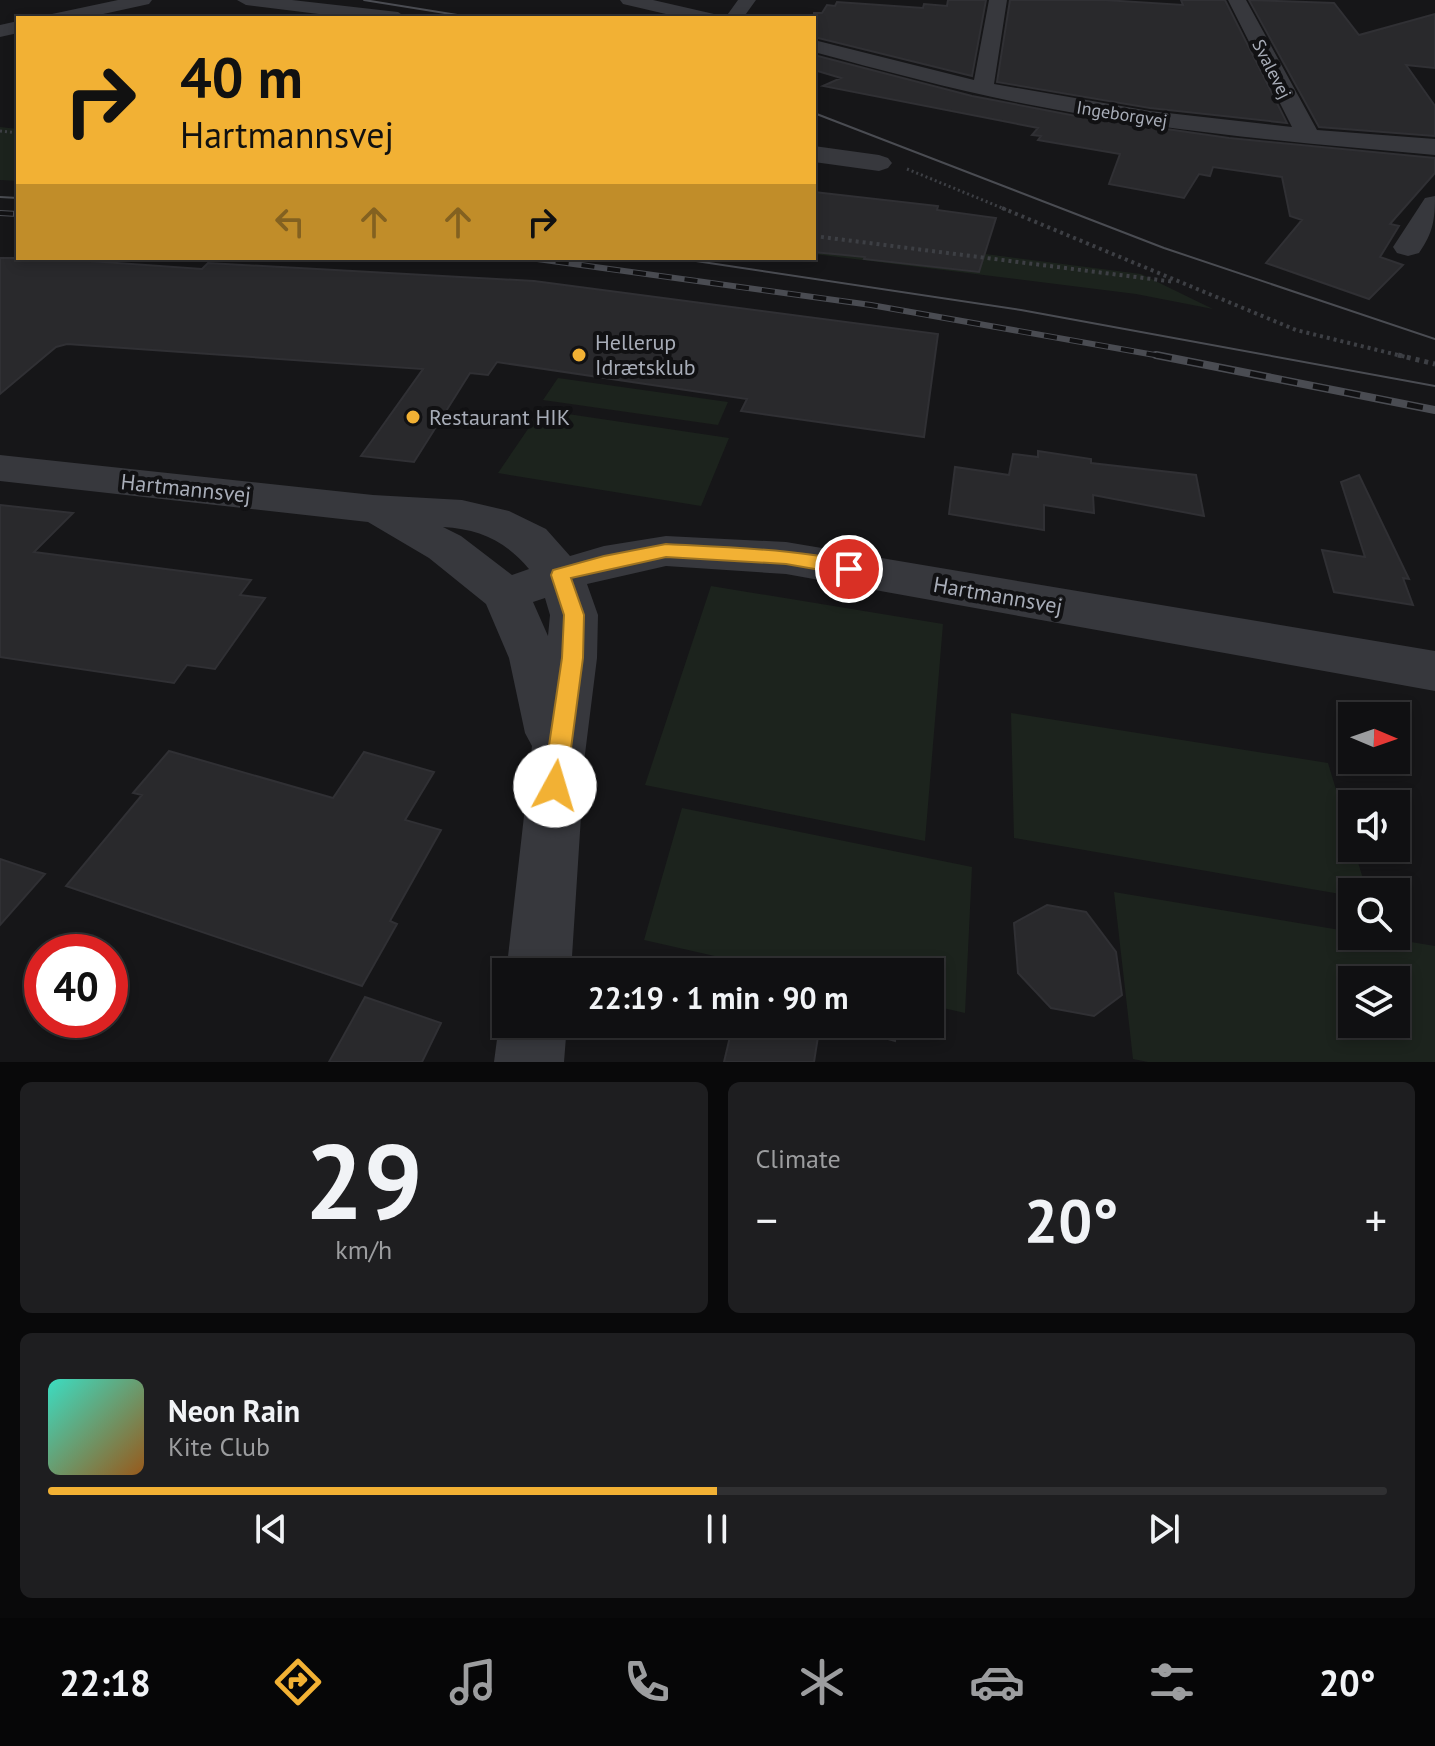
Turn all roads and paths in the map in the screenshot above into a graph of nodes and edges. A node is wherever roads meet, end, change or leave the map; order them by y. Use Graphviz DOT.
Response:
graph roads {
  1 [pos="143,0"];
  2 [pos="246,0"];
  3 [pos="629,0"];
  4 [pos="998,0"];
  5 [pos="1237,0"];
  6 [pos="68,16"];
  7 [pos="381,16"];
  8 [pos="698,16"];
  9 [pos="816,47"];
  10 [pos="980,88"];
  11 [pos="1309,137"];
  12 [pos="1435,147"];
  13 [pos="816,154"];
  14 [pos="879,163"];
  15 [pos="1435,204"];
  16 [pos="816,236"];
  17 [pos="1408,247"];
  18 [pos="1184,283"];
  19 [pos="1435,364"];
  20 [pos="0,468"];
  21 [pos="373,509"];
  22 [pos="560,575"];
  23 [pos="505,594"];
  24 [pos="1435,671"];
  25 [pos="558,754"];
  26 [pos="539,958"];
  27 [pos="532,1038"];
  28 [pos="529,1062"];
  1 -- 6 [label="street"];
  2 -- 7 [label="street"];
  3 -- 8 [label="street"];
  4 -- 10 [label="street"];
  5 -- 11 [label="street, Svalevej"];
  9 -- 10 [label="street, Ingeborgvej"];
  10 -- 11 [label="street, Ingeborgvej"];
  11 -- 12 [label="street, Ingeborgvej"];
  13 -- 14 [label="street"];
  14 -- 18 [label="path"];
  15 -- 17 [label="street"];
  16 -- 18 [label="path"];
  18 -- 19 [label="path"];
  20 -- 21 [label="street, Hartmannsvej"];
  21 -- 22 [label="street, Hartmannsvej"];
  21 -- 23 [label="street, Hartmannsvej"];
  22 -- 23 [label="street, Hartmannsvej"];
  22 -- 24 [label="street, Hartmannsvej"];
  22 -- 25 [label="street, Hartmannsvej"];
  23 -- 25 [label="street, Hartmannsvej"];
  25 -- 26 [label="street"];
  27 -- 28 [label="street"];
}
